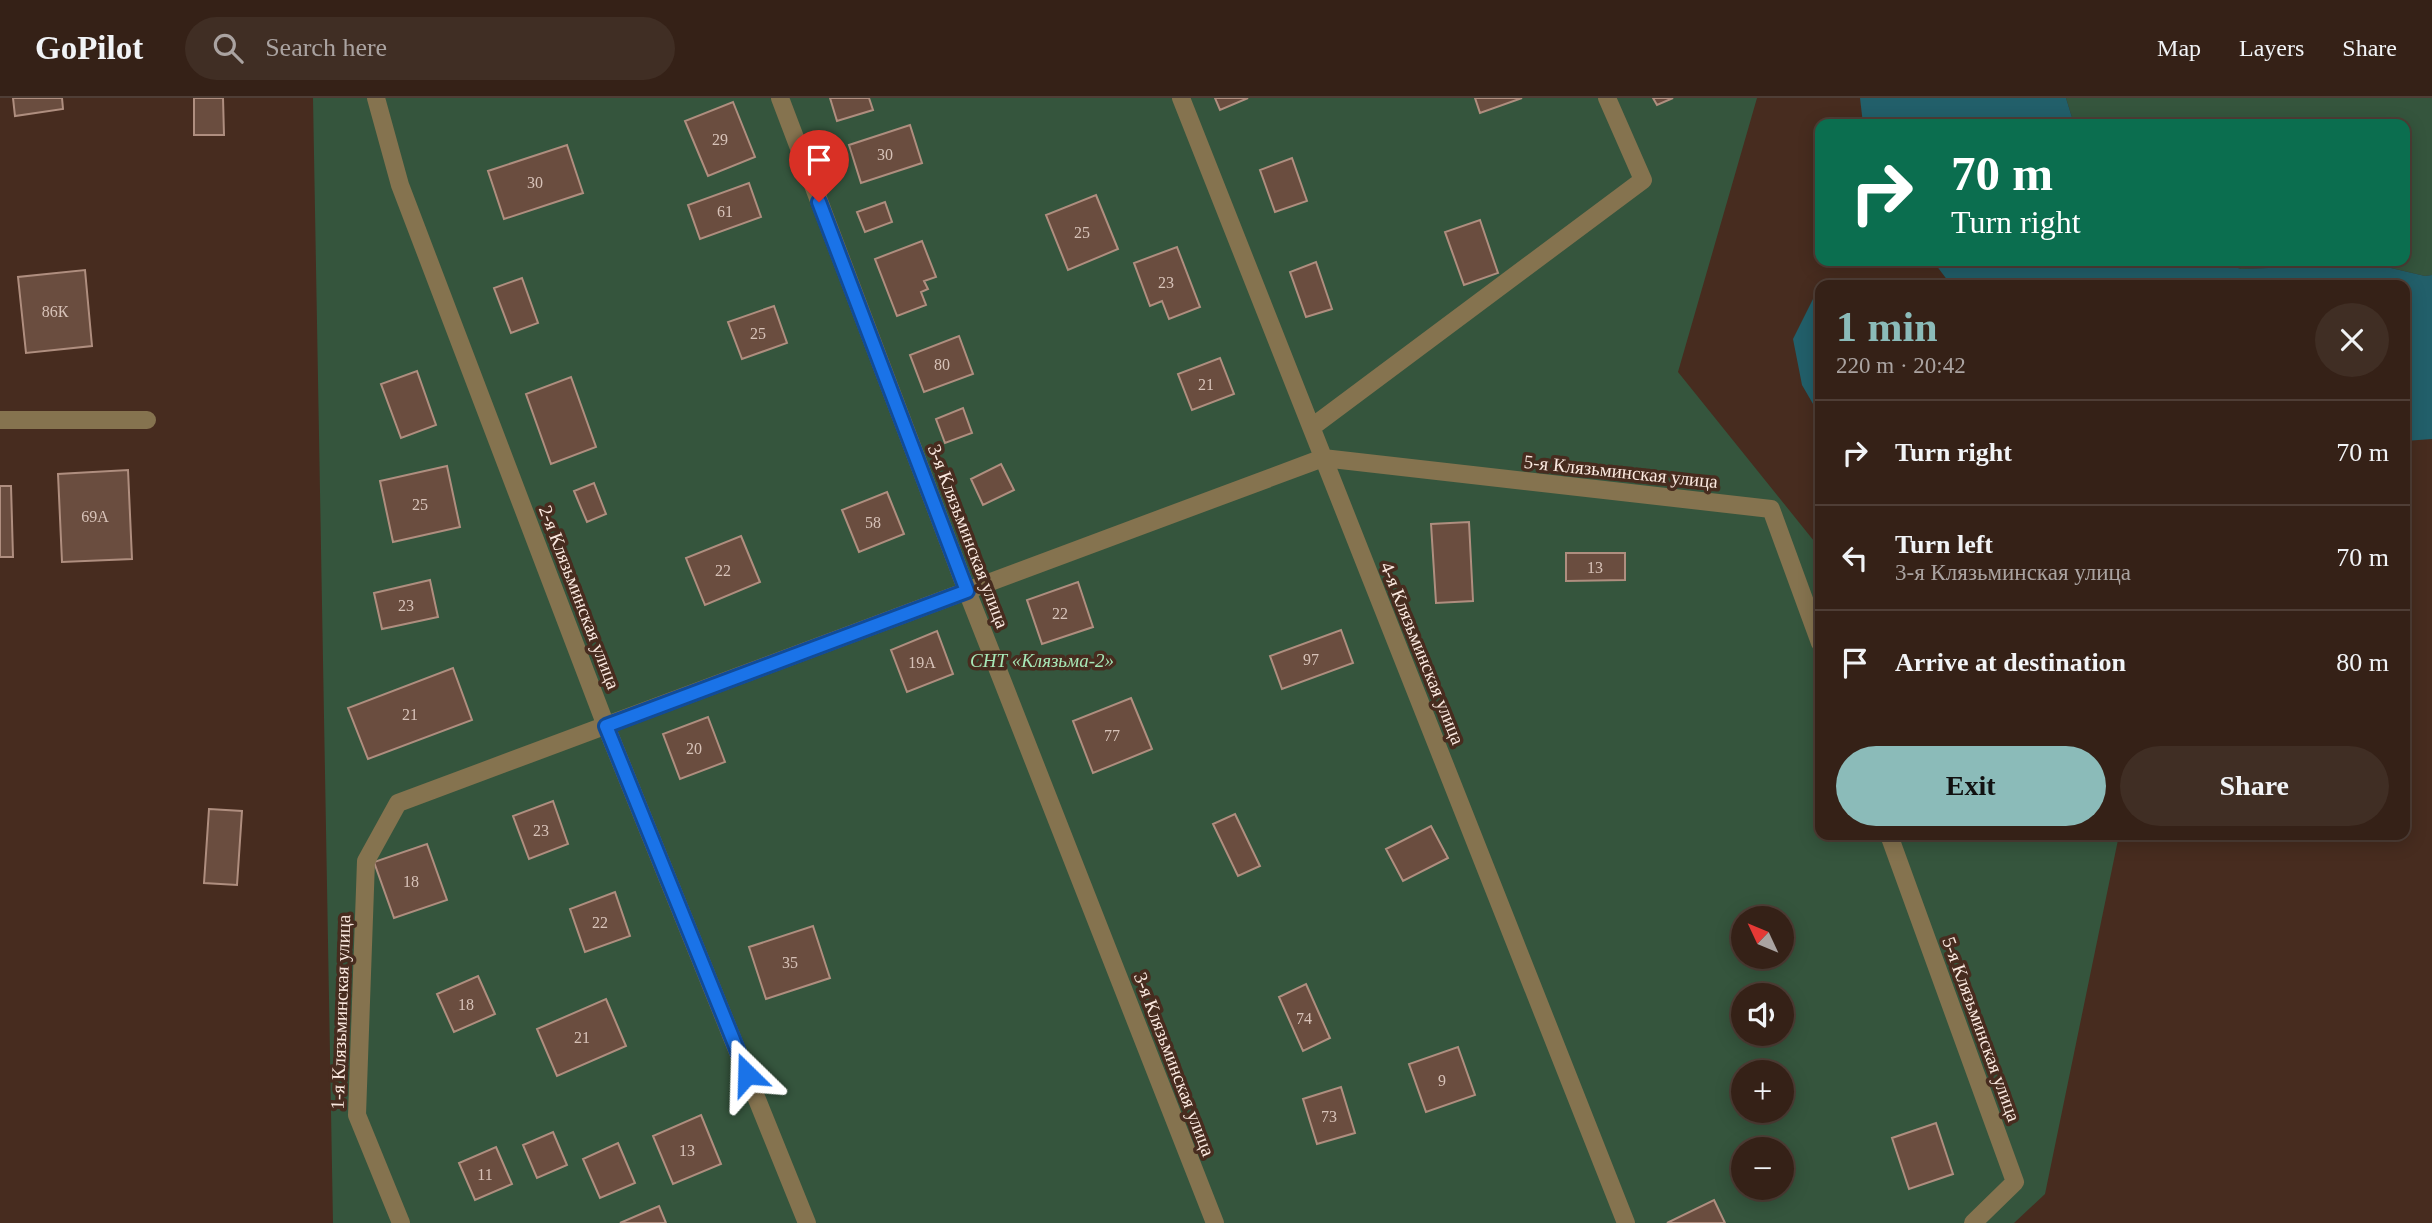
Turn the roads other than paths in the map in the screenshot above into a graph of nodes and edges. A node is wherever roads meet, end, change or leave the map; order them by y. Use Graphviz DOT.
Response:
graph roads {
  1 [pos="376,98"];
  2 [pos="780,98"];
  3 [pos="1181,98"];
  4 [pos="1607,98"];
  5 [pos="0,420"];
  6 [pos="147,420"];
  7 [pos="1312,427"];
  8 [pos="1323,458"];
  9 [pos="967,591"];
  10 [pos="1815,629"];
  11 [pos="606,726"];
  12 [pos="1891,840"];
  13 [pos="401,1223"];
  14 [pos="807,1223"];
  15 [pos="1214,1223"];
  16 [pos="1626,1223"];
  17 [pos="1973,1223"];
  1 -- 11 [label="street, 2-я Клязьминская улица"];
  2 -- 9 [label="street, 3-я Клязьминская улица"];
  3 -- 7 [label="street, 4-я Клязьминская улица"];
  4 -- 7 [label="street"];
  5 -- 6 [label="street"];
  7 -- 8 [label="street, 4-я Клязьминская улица"];
  8 -- 9 [label="street"];
  8 -- 10 [label="street, 5-я Клязьминская улица"];
  8 -- 16 [label="street, 4-я Клязьминская улица"];
  9 -- 11 [label="street"];
  9 -- 15 [label="street, 3-я Клязьминская улица"];
  11 -- 13 [label="street, 1-я Клязьминская улица"];
  11 -- 14 [label="street, 2-я Клязьминская улица"];
  12 -- 17 [label="street, 5-я Клязьминская улица"];
}
